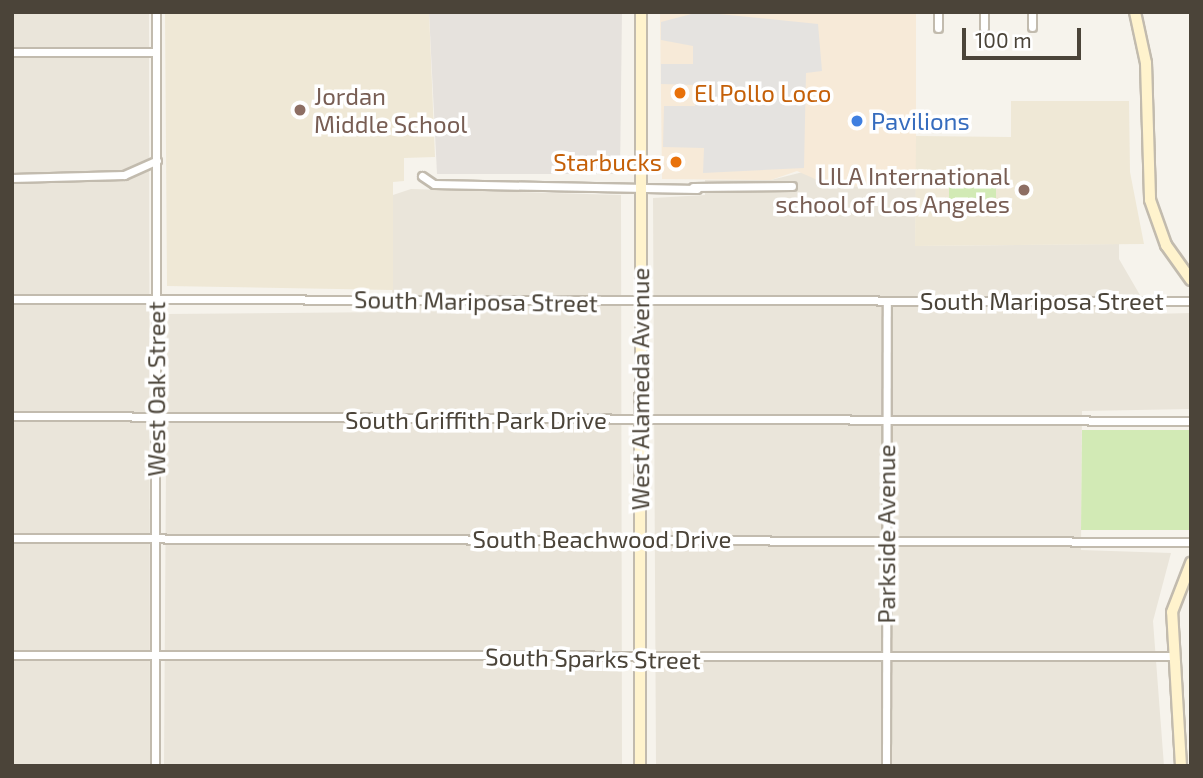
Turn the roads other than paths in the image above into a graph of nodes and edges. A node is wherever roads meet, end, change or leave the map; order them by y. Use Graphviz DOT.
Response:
graph roads {
  1 [pos="156,12"];
  2 [pos="641,12"];
  3 [pos="938,12"];
  4 [pos="984,12"];
  5 [pos="1032,12"];
  6 [pos="1135,12"];
  7 [pos="984,27"];
  8 [pos="1032,27"];
  9 [pos="938,28"];
  10 [pos="12,52"];
  11 [pos="156,52"];
  12 [pos="157,160"];
  13 [pos="422,176"];
  14 [pos="12,178"];
  15 [pos="792,186"];
  16 [pos="640,187"];
  17 [pos="1191,280"];
  18 [pos="157,298"];
  19 [pos="12,299"];
  20 [pos="1191,301"];
  21 [pos="640,302"];
  22 [pos="887,302"];
  23 [pos="12,416"];
  24 [pos="156,417"];
  25 [pos="886,419"];
  26 [pos="640,421"];
  27 [pos="1191,421"];
  28 [pos="156,537"];
  29 [pos="12,538"];
  30 [pos="640,539"];
  31 [pos="887,540"];
  32 [pos="1191,542"];
  33 [pos="1191,563"];
  34 [pos="12,655"];
  35 [pos="154,656"];
  36 [pos="1174,656"];
  37 [pos="887,658"];
  38 [pos="639,659"];
  39 [pos="155,766"];
  40 [pos="640,766"];
  41 [pos="886,766"];
  42 [pos="1181,766"];
  1 -- 11 [label="street, West Oak Street"];
  2 -- 16 [label="main road, West Alameda Avenue"];
  3 -- 9 [label="street"];
  4 -- 7 [label="street"];
  5 -- 8 [label="street"];
  6 -- 17 [label="main road"];
  10 -- 11 [label="street"];
  11 -- 12 [label="street, West Oak Street"];
  12 -- 14 [label="street"];
  12 -- 18 [label="street, West Oak Street"];
  13 -- 16 [label="street"];
  15 -- 16 [label="street"];
  16 -- 21 [label="main road, West Alameda Avenue"];
  18 -- 19 [label="street, South Mariposa Street"];
  18 -- 21 [label="street, South Mariposa Street"];
  18 -- 24 [label="street, West Oak Street"];
  20 -- 22 [label="street, South Mariposa Street"];
  21 -- 22 [label="street, South Mariposa Street"];
  21 -- 26 [label="main road, West Alameda Avenue"];
  22 -- 25 [label="street, Parkside Avenue"];
  23 -- 24 [label="street, South Griffith Park Drive"];
  24 -- 26 [label="street, South Griffith Park Drive"];
  24 -- 28 [label="street, West Oak Street"];
  25 -- 26 [label="street, South Griffith Park Drive"];
  25 -- 27 [label="street, South Griffith Park Drive"];
  25 -- 31 [label="street, Parkside Avenue"];
  26 -- 30 [label="main road, West Alameda Avenue"];
  28 -- 29 [label="street, South Beachwood Drive"];
  28 -- 30 [label="street, South Beachwood Drive"];
  28 -- 35 [label="street, West Oak Street"];
  30 -- 31 [label="street, South Beachwood Drive"];
  30 -- 38 [label="main road, West Alameda Avenue"];
  31 -- 32 [label="street, South Beachwood Drive"];
  31 -- 37 [label="street, Parkside Avenue"];
  33 -- 36 [label="main road"];
  34 -- 35 [label="street, South Sparks Street"];
  35 -- 38 [label="street, South Sparks Street"];
  35 -- 39 [label="street, West Oak Street"];
  36 -- 37 [label="street, South Sparks Street"];
  36 -- 42 [label="main road"];
  37 -- 38 [label="street, South Sparks Street"];
  37 -- 41 [label="street, Parkside Avenue"];
  38 -- 40 [label="main road, West Alameda Avenue"];
}
